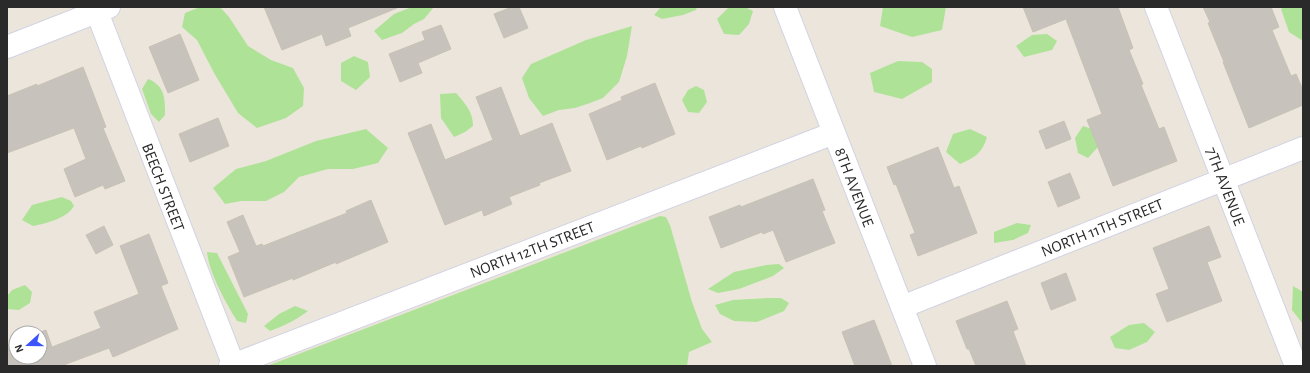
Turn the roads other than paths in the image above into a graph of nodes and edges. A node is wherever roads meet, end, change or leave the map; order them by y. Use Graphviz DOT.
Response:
graph roads {
  1 [pos="785,7"];
  2 [pos="1156,7"];
  3 [pos="100,9"];
  4 [pos="7,47"];
  5 [pos="834,133"];
  6 [pos="1303,148"];
  7 [pos="1224,180"];
  8 [pos="902,307"];
  9 [pos="232,366"];
  10 [pos="925,366"];
  11 [pos="1296,366"];
  1 -- 5 [label="street, 8TH AVENUE"];
  2 -- 7 [label="street, 7TH AVENUE"];
  3 -- 4 [label="street"];
  3 -- 9 [label="street, BEECH STREET"];
  5 -- 8 [label="street, 8TH AVENUE"];
  5 -- 9 [label="street, NORTH 12TH STREET"];
  6 -- 7 [label="street, NORTH 11TH STREET"];
  7 -- 8 [label="street, NORTH 11TH STREET"];
  7 -- 11 [label="street, 7TH AVENUE"];
  8 -- 10 [label="street, 8TH AVENUE"];
}
